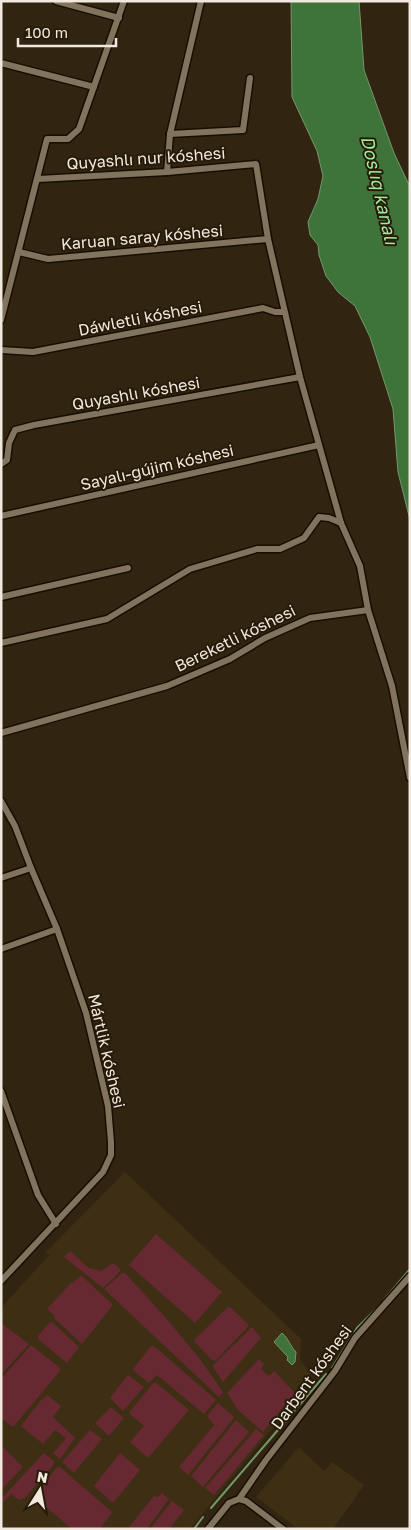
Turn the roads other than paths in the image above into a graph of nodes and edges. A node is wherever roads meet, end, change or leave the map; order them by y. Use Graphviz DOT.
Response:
graph roads {
  1 [pos="56,1"];
  2 [pos="124,1"];
  3 [pos="201,1"];
  4 [pos="119,18"];
  5 [pos="1,63"];
  6 [pos="250,78"];
  7 [pos="94,87"];
  8 [pos="170,134"];
  9 [pos="167,172"];
  10 [pos="38,180"];
  11 [pos="268,239"];
  12 [pos="19,252"];
  13 [pos="3,309"];
  14 [pos="284,312"];
  15 [pos="1,320"];
  16 [pos="1,350"];
  17 [pos="300,376"];
  18 [pos="319,445"];
  19 [pos="1,464"];
  20 [pos="1,516"];
  21 [pos="341,523"];
  22 [pos="128,568"];
  23 [pos="1,597"];
  24 [pos="368,610"];
  25 [pos="1,643"];
  26 [pos="1,733"];
  27 [pos="410,778"];
  28 [pos="1,800"];
  29 [pos="31,868"];
  30 [pos="1,878"];
  31 [pos="57,929"];
  32 [pos="1,949"];
  33 [pos="1,1091"];
  34 [pos="56,1224"];
  35 [pos="410,1276"];
  36 [pos="1,1282"];
  37 [pos="239,1499"];
  38 [pos="208,1529"];
  39 [pos="283,1529"];
  1 -- 4 [label="street"];
  2 -- 4 [label="street"];
  3 -- 8 [label="street"];
  4 -- 7 [label="street"];
  5 -- 7 [label="street"];
  6 -- 8 [label="street"];
  7 -- 10 [label="street"];
  8 -- 9 [label="street"];
  9 -- 10 [label="street, Quyashlı nur kóshesi"];
  9 -- 11 [label="street, Quyashlı nur kóshesi"];
  10 -- 12 [label="street"];
  11 -- 12 [label="street, Karuan saray kóshesi"];
  11 -- 14 [label="street"];
  12 -- 13 [label="street"];
  13 -- 15 [label="street"];
  14 -- 16 [label="street, Dáwletli kóshesi"];
  14 -- 17 [label="street"];
  17 -- 18 [label="street"];
  17 -- 19 [label="street, Quyashlı kóshesi"];
  18 -- 20 [label="street, Sayalı-gújim kóshesi"];
  18 -- 21 [label="street"];
  21 -- 24 [label="street"];
  21 -- 25 [label="street"];
  22 -- 23 [label="street"];
  24 -- 26 [label="street, Bereketli kóshesi"];
  24 -- 27 [label="street"];
  28 -- 29 [label="street, Mártlik kóshesi"];
  29 -- 30 [label="street"];
  29 -- 31 [label="street, Mártlik kóshesi"];
  31 -- 32 [label="street"];
  31 -- 34 [label="street, Mártlik kóshesi"];
  33 -- 34 [label="street"];
  34 -- 36 [label="street, Mártlik kóshesi"];
  35 -- 37 [label="street, Darbent kóshesi"];
  37 -- 38 [label="street, Darbent kóshesi"];
  37 -- 39 [label="street"];
}
